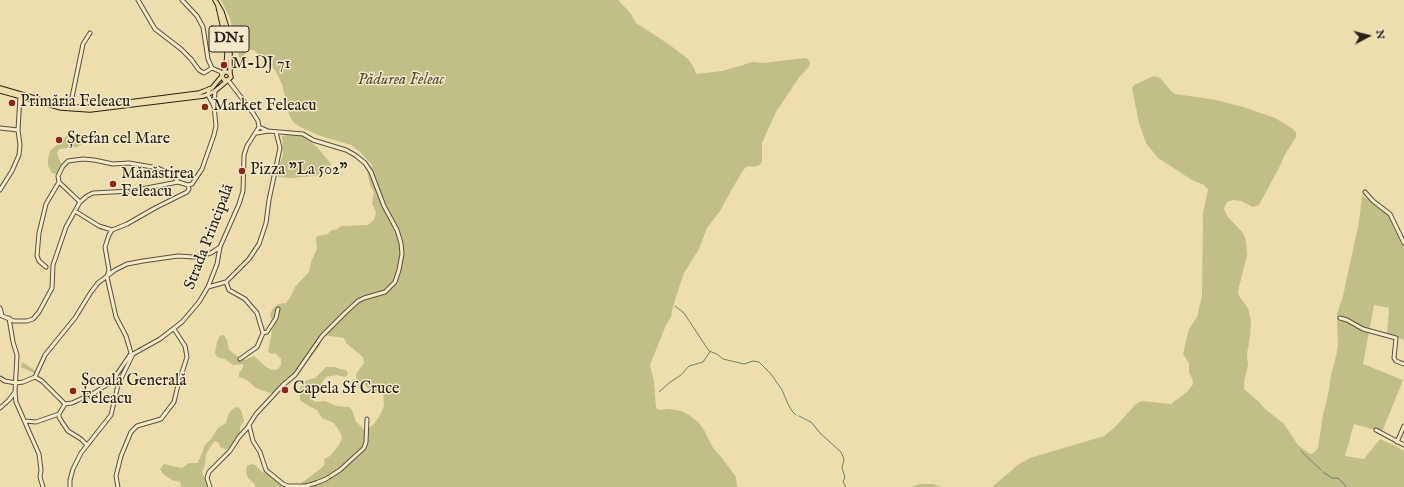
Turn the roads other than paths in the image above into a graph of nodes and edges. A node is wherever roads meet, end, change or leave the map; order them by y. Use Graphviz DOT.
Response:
graph roads {
  1 [pos="138,0"];
  2 [pos="182,0"];
  3 [pos="215,0"];
  4 [pos="218,6"];
  5 [pos="90,33"];
  6 [pos="212,68"];
  7 [pos="222,74"];
  8 [pos="230,74"];
  9 [pos="228,81"];
  10 [pos="0,90"];
  11 [pos="209,90"];
  12 [pos="216,91"];
  13 [pos="208,95"];
  14 [pos="20,96"];
  15 [pos="214,106"];
  16 [pos="70,107"];
  17 [pos="259,127"];
  18 [pos="0,128"];
  19 [pos="18,130"];
  20 [pos="268,131"];
  21 [pos="276,132"];
  22 [pos="257,133"];
  23 [pos="59,182"];
  24 [pos="178,182"];
  25 [pos="188,185"];
  26 [pos="0,190"];
  27 [pos="1365,192"];
  28 [pos="80,202"];
  29 [pos="75,211"];
  30 [pos="112,230"];
  31 [pos="1404,243"];
  32 [pos="220,247"];
  33 [pos="46,267"];
  34 [pos="108,277"];
  35 [pos="226,282"];
  36 [pos="208,287"];
  37 [pos="0,308"];
  38 [pos="278,309"];
  39 [pos="1,315"];
  40 [pos="9,318"];
  41 [pos="1340,318"];
  42 [pos="174,329"];
  43 [pos="263,333"];
  44 [pos="132,354"];
  45 [pos="240,359"];
  46 [pos="1404,364"];
  47 [pos="35,376"];
  48 [pos="0,378"];
  49 [pos="16,383"];
  50 [pos="15,392"];
  51 [pos="65,404"];
  52 [pos="0,408"];
  53 [pos="59,414"];
  54 [pos="367,419"];
  55 [pos="26,421"];
  56 [pos="249,426"];
  57 [pos="1404,426"];
  58 [pos="1376,430"];
  59 [pos="1397,442"];
  60 [pos="87,445"];
  61 [pos="1404,445"];
  62 [pos="43,487"];
  63 [pos="70,487"];
  64 [pos="118,487"];
  65 [pos="210,487"];
  1 -- 6 [label="street"];
  2 -- 6 [label="street"];
  3 -- 4 [label="main road, DN1"];
  4 -- 7 [label="main road, DN1"];
  4 -- 8 [label="main road, DN1"];
  5 -- 16 [label="street"];
  6 -- 7 [label="street"];
  7 -- 8 [label="main road, DN1"];
  7 -- 9 [label="main road"];
  7 -- 11 [label="main road"];
  8 -- 9 [label="main road, DN1"];
  9 -- 12 [label="main road, DN1"];
  9 -- 17 [label="street"];
  10 -- 14 [label="main road, DN1"];
  10 -- 16 [label="main road, DN1"];
  11 -- 13 [label="street"];
  11 -- 16 [label="main road, DN1"];
  12 -- 13 [label="main road, DN1"];
  12 -- 15 [label="street"];
  13 -- 14 [label="main road, DN1"];
  13 -- 15 [label="street"];
  14 -- 19 [label="street"];
  15 -- 25 [label="street"];
  17 -- 20 [label="street"];
  17 -- 22 [label="street, Strada Principală"];
  18 -- 19 [label="street"];
  19 -- 26 [label="street"];
  20 -- 21 [label="street"];
  20 -- 22 [label="street"];
  21 -- 35 [label="street"];
  21 -- 56 [label="street"];
  22 -- 32 [label="street, Strada Principală"];
  23 -- 24 [label="street"];
  23 -- 28 [label="street"];
  23 -- 33 [label="street"];
  24 -- 25 [label="street"];
  24 -- 28 [label="street"];
  25 -- 30 [label="street"];
  27 -- 31 [label="street"];
  28 -- 29 [label="street"];
  29 -- 30 [label="street"];
  29 -- 40 [label="street"];
  30 -- 34 [label="street"];
  32 -- 34 [label="street"];
  32 -- 36 [label="street, Strada Principală"];
  34 -- 44 [label="street"];
  34 -- 47 [label="street"];
  35 -- 36 [label="street"];
  35 -- 43 [label="street"];
  36 -- 42 [label="street, Strada Principală"];
  37 -- 39 [label="street"];
  38 -- 43 [label="street"];
  39 -- 40 [label="street"];
  40 -- 49 [label="street"];
  41 -- 46 [label="street"];
  42 -- 44 [label="street, Strada Principală"];
  42 -- 64 [label="street"];
  43 -- 45 [label="street"];
  44 -- 51 [label="street"];
  44 -- 60 [label="street"];
  47 -- 49 [label="street"];
  47 -- 51 [label="street"];
  48 -- 49 [label="street"];
  49 -- 50 [label="street"];
  50 -- 52 [label="street"];
  50 -- 55 [label="street"];
  51 -- 53 [label="street"];
  53 -- 55 [label="street"];
  53 -- 60 [label="street"];
  54 -- 56 [label="street"];
  55 -- 62 [label="street"];
  56 -- 65 [label="street"];
  57 -- 59 [label="street"];
  58 -- 59 [label="street"];
  59 -- 61 [label="street"];
  60 -- 63 [label="street"];
}
